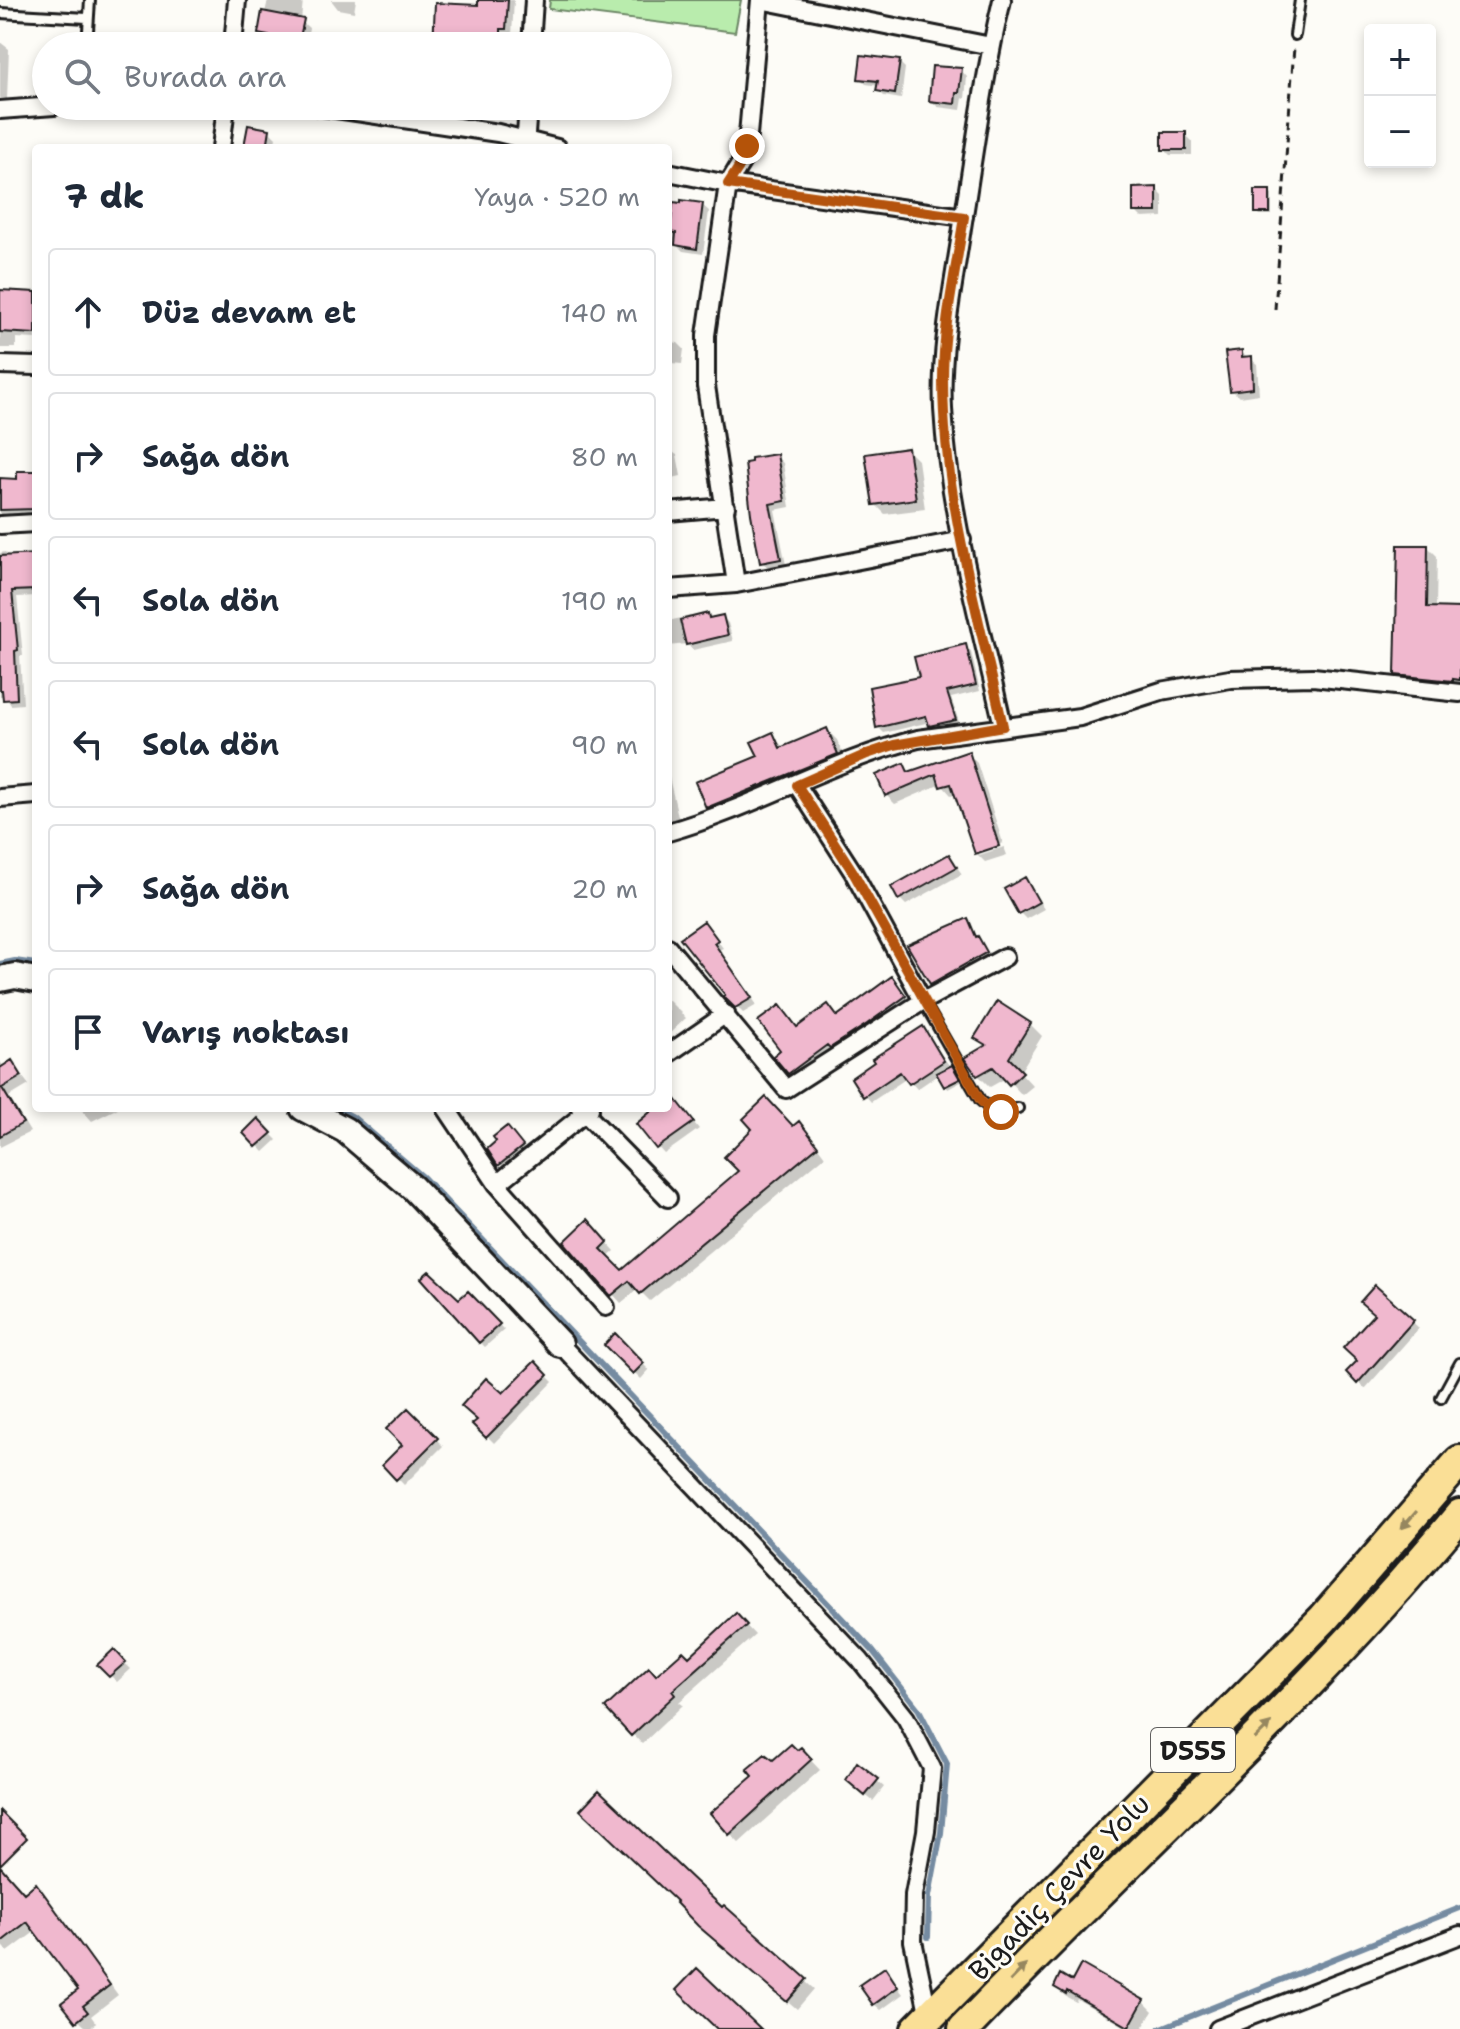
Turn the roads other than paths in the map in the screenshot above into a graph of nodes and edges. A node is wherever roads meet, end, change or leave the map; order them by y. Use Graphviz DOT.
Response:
graph roads {
  1 [pos="90,0"];
  2 [pos="237,0"];
  3 [pos="534,0"];
  4 [pos="760,0"];
  5 [pos="1002,0"];
  6 [pos="1300,0"];
  7 [pos="0,13"];
  8 [pos="87,18"];
  9 [pos="87,32"];
  10 [pos="234,32"];
  11 [pos="532,32"];
  12 [pos="1295,35"];
  13 [pos="991,46"];
  14 [pos="32,108"];
  15 [pos="0,110"];
  16 [pos="224,120"];
  17 [pos="410,120"];
  18 [pos="527,120"];
  19 [pos="221,144"];
  20 [pos="523,144"];
  21 [pos="525,144"];
  22 [pos="672,173"];
  23 [pos="728,184"];
  24 [pos="964,217"];
  25 [pos="0,365"];
  26 [pos="32,366"];
  27 [pos="726,507"];
  28 [pos="672,512"];
  29 [pos="32,523"];
  30 [pos="0,525"];
  31 [pos="962,540"];
  32 [pos="736,584"];
  33 [pos="672,589"];
  34 [pos="1460,693"];
  35 [pos="1003,726"];
  36 [pos="797,785"];
  37 [pos="32,795"];
  38 [pos="0,798"];
  39 [pos="672,831"];
  40 [pos="672,952"];
  41 [pos="1005,957"];
  42 [pos="0,979"];
  43 [pos="32,979"];
  44 [pos="923,1001"];
  45 [pos="726,1014"];
  46 [pos="672,1051"];
  47 [pos="1018,1108"];
  48 [pos="311,1112"];
  49 [pos="449,1112"];
  50 [pos="583,1112"];
  51 [pos="587,1112"];
  52 [pos="497,1184"];
  53 [pos="668,1198"];
  54 [pos="606,1307"];
  55 [pos="560,1344"];
  56 [pos="1460,1363"];
  57 [pos="1441,1398"];
  58 [pos="1460,1461"];
  59 [pos="1460,1515"];
  60 [pos="1458,1938"];
  61 [pos="923,2023"];
  62 [pos="964,2029"];
  63 [pos="1218,2029"];
  1 -- 8 [label="lane"];
  2 -- 10 [label="street"];
  3 -- 11 [label="street"];
  4 -- 13 [label="street"];
  4 -- 23 [label="street"];
  5 -- 13 [label="street"];
  6 -- 12 [label="lane"];
  7 -- 8 [label="lane"];
  8 -- 9 [label="lane"];
  13 -- 24 [label="street"];
  14 -- 15 [label="street"];
  16 -- 19 [label="street"];
  17 -- 20 [label="street"];
  18 -- 21 [label="street"];
  22 -- 23 [label="street"];
  23 -- 24 [label="street"];
  23 -- 27 [label="street"];
  24 -- 31 [label="street"];
  25 -- 26 [label="street"];
  27 -- 28 [label="street"];
  27 -- 32 [label="street"];
  29 -- 30 [label="street"];
  31 -- 32 [label="street"];
  31 -- 35 [label="street"];
  32 -- 33 [label="street"];
  34 -- 35 [label="street"];
  35 -- 36 [label="street"];
  36 -- 39 [label="street"];
  36 -- 44 [label="street"];
  37 -- 38 [label="street"];
  40 -- 45 [label="street"];
  41 -- 44 [label="street"];
  42 -- 43 [label="street"];
  44 -- 45 [label="street"];
  44 -- 47 [label="lane"];
  45 -- 46 [label="street"];
  48 -- 55 [label="street"];
  49 -- 52 [label="street"];
  50 -- 52 [label="street"];
  51 -- 53 [label="street"];
  52 -- 54 [label="street"];
  55 -- 61 [label="street"];
  56 -- 57 [label="lane"];
  58 -- 61 [label="highway, Bigadiç Çevre Yolu / D555, one-way"];
  62 -- 59 [label="highway, Bigadiç Çevre Yolu / D555, one-way"];
  60 -- 63 [label="street"];
}
